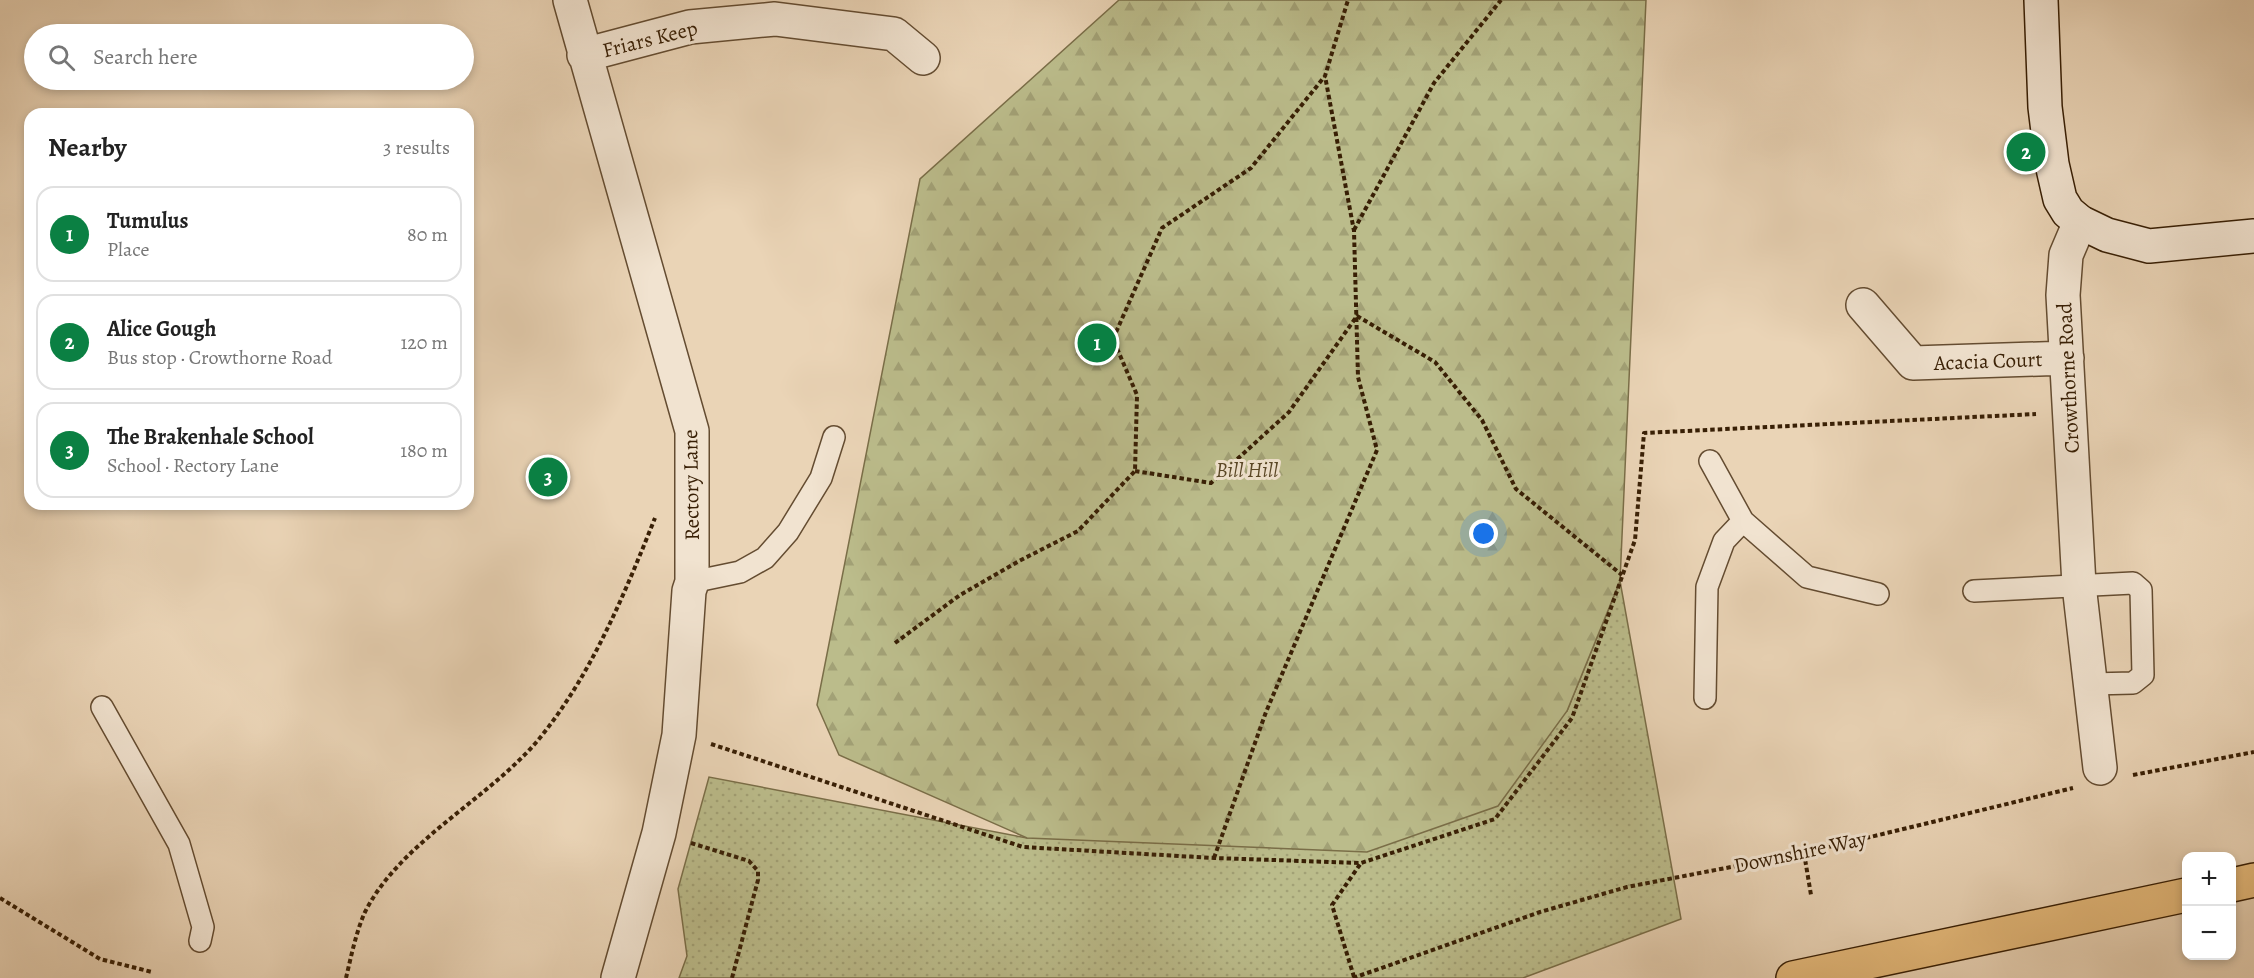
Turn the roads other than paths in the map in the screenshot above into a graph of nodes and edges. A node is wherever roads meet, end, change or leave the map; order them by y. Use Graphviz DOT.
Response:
graph roads {
  1 [pos="570,0"];
  2 [pos="2041,0"];
  3 [pos="584,56"];
  4 [pos="923,58"];
  5 [pos="2080,222"];
  6 [pos="2254,236"];
  7 [pos="1863,305"];
  8 [pos="2067,358"];
  9 [pos="834,437"];
  10 [pos="1710,461"];
  11 [pos="1743,521"];
  12 [pos="692,582"];
  13 [pos="2079,585"];
  14 [pos="1974,591"];
  15 [pos="1878,594"];
  16 [pos="2091,684"];
  17 [pos="1705,698"];
  18 [pos="102,707"];
  19 [pos="2102,777"];
  20 [pos="2254,880"];
  21 [pos="2236,884"];
  22 [pos="2182,896"];
  23 [pos="200,940"];
  24 [pos="618,978"];
  25 [pos="1793,978"];
  1 -- 3 [label="street, Rectory Lane"];
  2 -- 5 [label="street"];
  3 -- 4 [label="street, Friars Keep"];
  3 -- 12 [label="street, Rectory Lane"];
  5 -- 6 [label="street"];
  5 -- 8 [label="street, Crowthorne Road"];
  7 -- 8 [label="street, Acacia Court"];
  8 -- 13 [label="street, Crowthorne Road"];
  9 -- 12 [label="lane"];
  10 -- 11 [label="lane"];
  11 -- 15 [label="lane"];
  11 -- 17 [label="lane"];
  12 -- 24 [label="street, Rectory Lane"];
  13 -- 14 [label="lane"];
  13 -- 16 [label="street, Crowthorne Road"];
  13 -- 16 [label="lane"];
  16 -- 19 [label="street, Crowthorne Road"];
  18 -- 23 [label="lane"];
  20 -- 21 [label="highway"];
  22 -- 25 [label="highway"];
}
